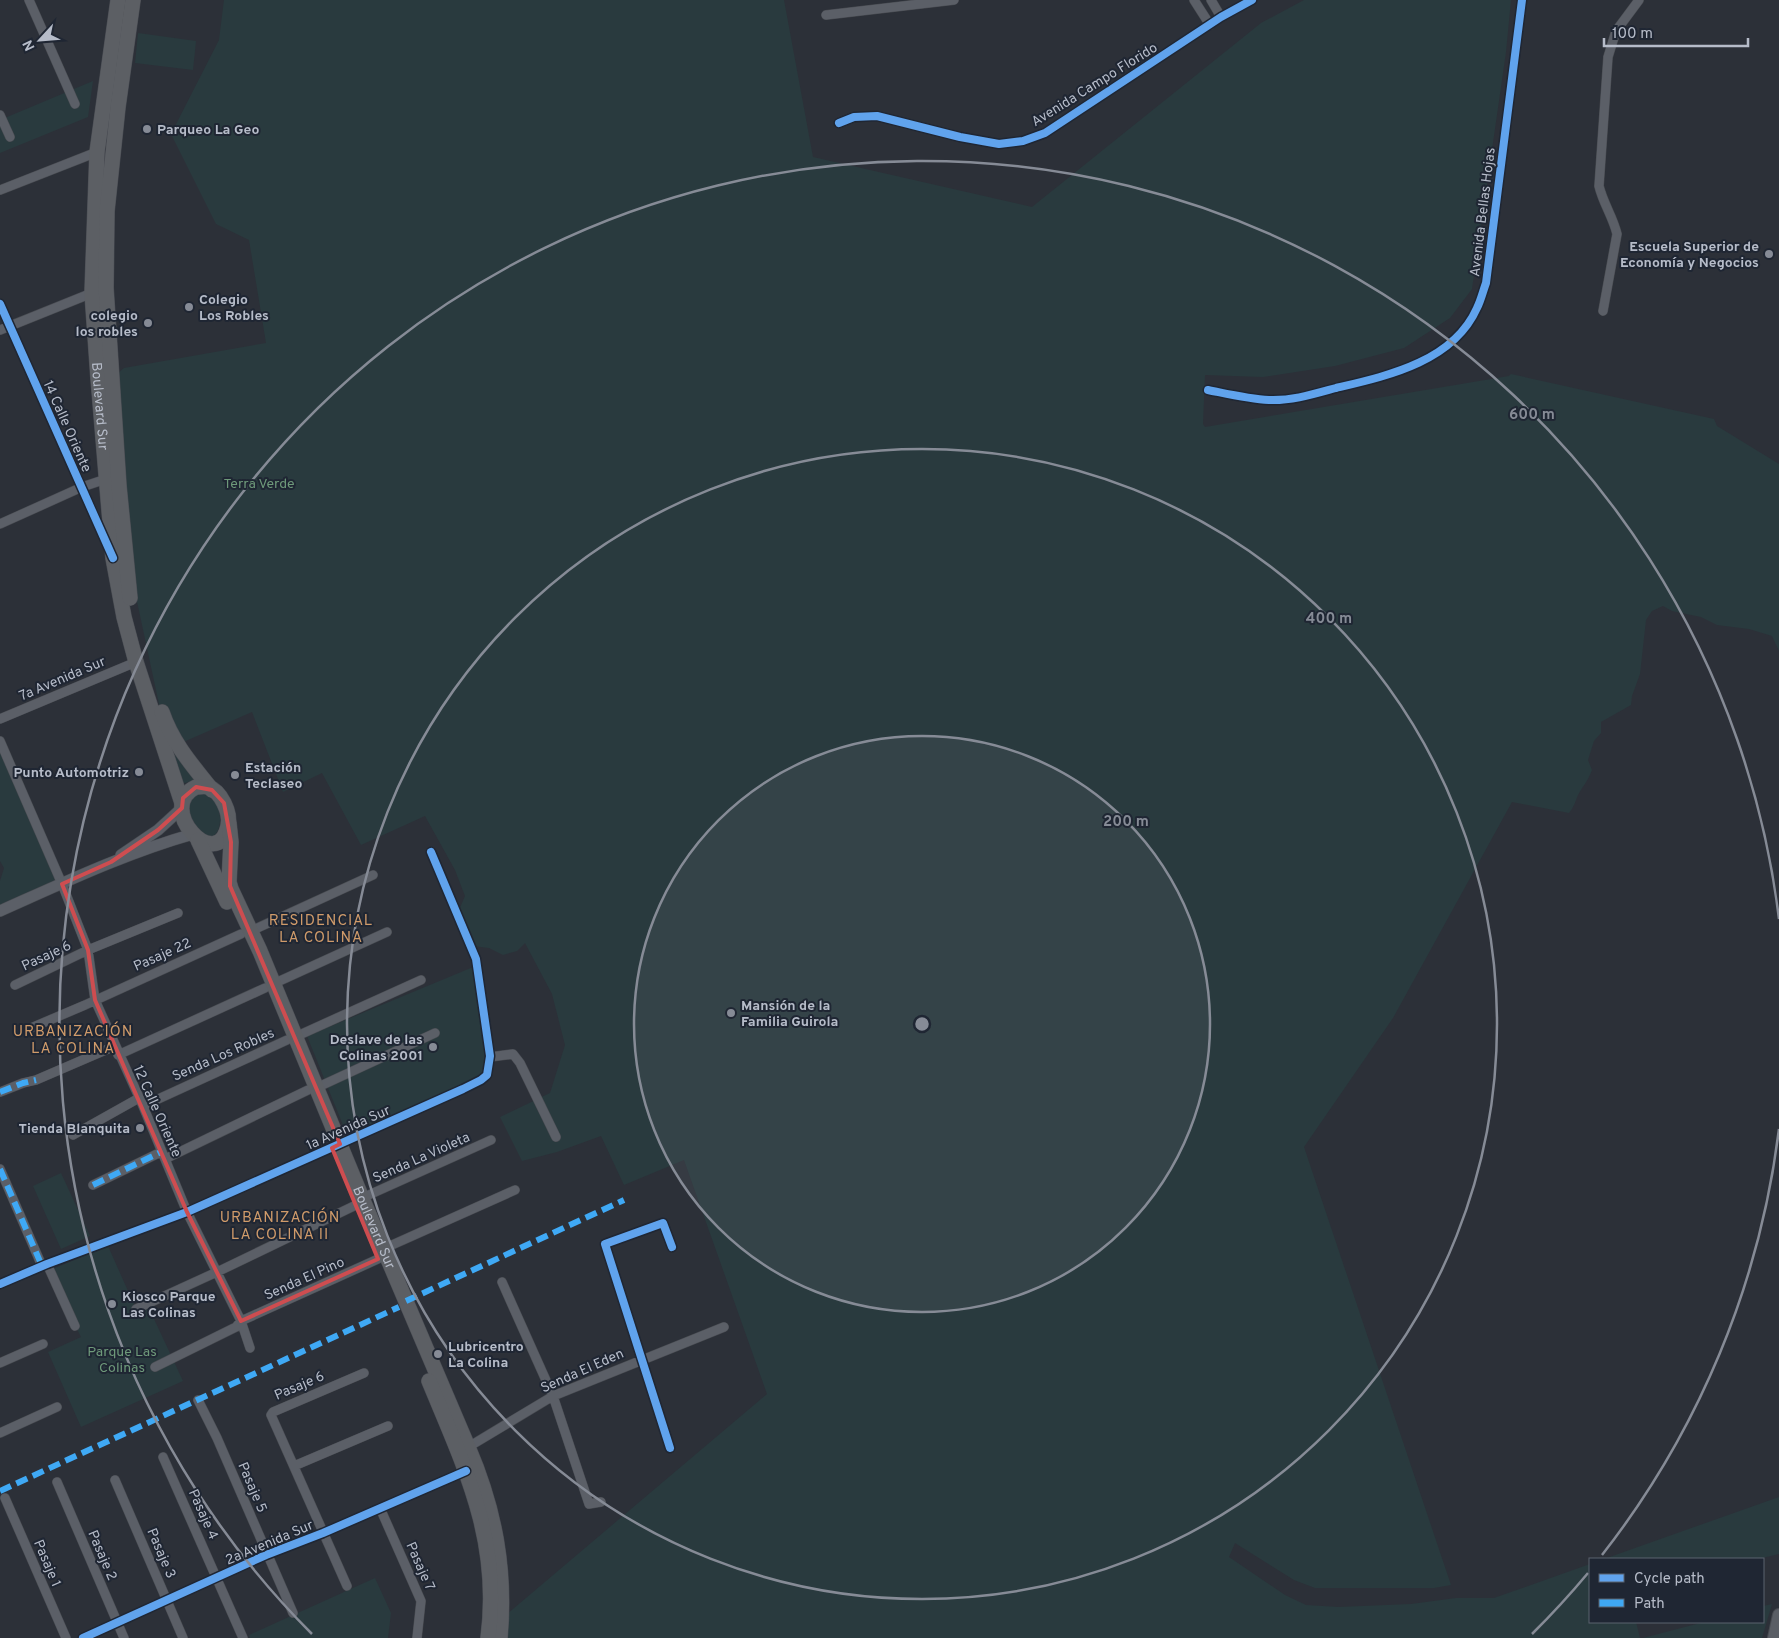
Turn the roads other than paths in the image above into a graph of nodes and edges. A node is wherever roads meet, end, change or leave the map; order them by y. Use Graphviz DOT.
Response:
graph roads {
  1 [pos="29,0"];
  2 [pos="118,0"];
  3 [pos="133,0"];
  4 [pos="954,0"];
  5 [pos="1194,0"];
  6 [pos="1211,0"];
  7 [pos="1252,0"];
  8 [pos="1522,0"];
  9 [pos="1639,0"];
  10 [pos="826,15"];
  11 [pos="1221,17"];
  12 [pos="1210,25"];
  13 [pos="75,104"];
  14 [pos="0,115"];
  15 [pos="839,123"];
  16 [pos="10,137"];
  17 [pos="97,152"];
  18 [pos="0,190"];
  19 [pos="92,293"];
  20 [pos="0,304"];
  21 [pos="1603,311"];
  22 [pos="10,326"];
  23 [pos="0,330"];
  24 [pos="1208,390"];
  25 [pos="106,479"];
  26 [pos="82,487"];
  27 [pos="0,524"];
  28 [pos="113,558"];
  29 [pos="136,662"];
  30 [pos="0,719"];
  31 [pos="0,742"];
  32 [pos="212,790"];
  33 [pos="182,806"];
  34 [pos="229,823"];
  35 [pos="196,837"];
  36 [pos="431,852"];
  37 [pos="111,862"];
  38 [pos="373,875"];
  39 [pos="62,884"];
  40 [pos="0,911"];
  41 [pos="178,913"];
  42 [pos="246,932"];
  43 [pos="387,932"];
  44 [pos="88,950"];
  45 [pos="421,980"];
  46 [pos="15,985"];
  47 [pos="269,986"];
  48 [pos="95,1000"];
  49 [pos="31,1028"];
  50 [pos="435,1033"];
  51 [pos="291,1038"];
  52 [pos="117,1051"];
  53 [pos="490,1057"];
  54 [pos="312,1089"];
  55 [pos="0,1092"];
  56 [pos="141,1102"];
  57 [pos="73,1135"];
  58 [pos="556,1137"];
  59 [pos="491,1140"];
  60 [pos="336,1146"];
  61 [pos="163,1156"];
  62 [pos="0,1169"];
  63 [pos="92,1185"];
  64 [pos="515,1190"];
  65 [pos="359,1202"];
  66 [pos="187,1212"];
  67 [pos="672,1247"];
  68 [pos="381,1254"];
  69 [pos="44,1265"];
  70 [pos="217,1272"];
  71 [pos="502,1282"];
  72 [pos="0,1284"];
  73 [pos="136,1309"];
  74 [pos="241,1321"];
  75 [pos="75,1326"];
  76 [pos="724,1327"];
  77 [pos="42,1344"];
  78 [pos="250,1348"];
  79 [pos="642,1358"];
  80 [pos="0,1363"];
  81 [pos="155,1367"];
  82 [pos="364,1373"];
  83 [pos="553,1396"];
  84 [pos="198,1400"];
  85 [pos="57,1407"];
  86 [pos="388,1426"];
  87 [pos="0,1433"];
  88 [pos="670,1448"];
  89 [pos="464,1450"];
  90 [pos="163,1457"];
  91 [pos="294,1466"];
  92 [pos="466,1471"];
  93 [pos="115,1480"];
  94 [pos="58,1482"];
  95 [pos="5,1498"];
  96 [pos="601,1502"];
  97 [pos="380,1508"];
  98 [pos="322,1533"];
  99 [pos="266,1555"];
  100 [pos="217,1578"];
  101 [pos="347,1586"];
  102 [pos="167,1600"];
  103 [pos="292,1614"];
  104 [pos="1779,1615"];
  105 [pos="118,1622"];
  106 [pos="66,1638"];
  107 [pos="82,1638"];
  108 [pos="124,1638"];
  109 [pos="184,1638"];
  110 [pos="243,1638"];
  111 [pos="417,1638"];
  112 [pos="488,1638"];
  113 [pos="500,1638"];
  114 [pos="1774,1638"];
  1 -- 13 [label="street"];
  2 -- 17 [label="highway, Boulevard Sur"];
  3 -- 32 [label="highway, Boulevard Sur"];
  4 -- 10 [label="street"];
  5 -- 12 [label="street"];
  6 -- 11 [label="street"];
  7 -- 11 [label="street"];
  8 -- 24 [label="street, Avenida Bellas Hojas"];
  9 -- 21 [label="street"];
  11 -- 12 [label="street"];
  12 -- 15 [label="street, Avenida Campo Florido"];
  14 -- 16 [label="street"];
  17 -- 18 [label="street"];
  17 -- 19 [label="highway, Boulevard Sur"];
  19 -- 22 [label="street"];
  19 -- 25 [label="highway, Boulevard Sur"];
  20 -- 22 [label="street, 14 Calle Oriente"];
  22 -- 23 [label="street"];
  22 -- 26 [label="street, 14 Calle Oriente"];
  25 -- 26 [label="street"];
  25 -- 28 [label="highway, Boulevard Sur"];
  26 -- 27 [label="street"];
  26 -- 28 [label="street, 14 Calle Oriente"];
  28 -- 29 [label="highway, Boulevard Sur"];
  29 -- 30 [label="street, 7a Avenida Sur"];
  29 -- 33 [label="highway, Boulevard Sur"];
  31 -- 39 [label="street, 12 Calle Oriente"];
  32 -- 33 [label="highway"];
  32 -- 34 [label="highway"];
  33 -- 35 [label="highway"];
  33 -- 37 [label="street"];
  34 -- 35 [label="highway"];
  34 -- 42 [label="highway, Boulevard Sur"];
  35 -- 37 [label="street"];
  35 -- 42 [label="highway, Boulevard Sur"];
  36 -- 53 [label="street, 1a Avenida Sur"];
  37 -- 39 [label="street"];
  38 -- 42 [label="street, Pasaje 22"];
  39 -- 40 [label="street"];
  39 -- 44 [label="street, 12 Calle Oriente"];
  41 -- 44 [label="street, Pasaje 6"];
  42 -- 47 [label="highway, Boulevard Sur"];
  42 -- 48 [label="street, Pasaje 22"];
  43 -- 47 [label="street"];
  44 -- 46 [label="street, Pasaje 6"];
  44 -- 48 [label="street, 12 Calle Oriente"];
  45 -- 51 [label="street, Senda Los Robles"];
  47 -- 51 [label="highway, Boulevard Sur"];
  47 -- 52 [label="street"];
  48 -- 49 [label="street"];
  48 -- 52 [label="street, 12 Calle Oriente"];
  50 -- 54 [label="street"];
  51 -- 54 [label="highway, Boulevard Sur"];
  51 -- 56 [label="street, Senda Los Robles"];
  52 -- 55 [label="street"];
  52 -- 56 [label="street, 12 Calle Oriente"];
  53 -- 58 [label="street"];
  53 -- 60 [label="street, 1a Avenida Sur"];
  54 -- 60 [label="highway, Boulevard Sur"];
  54 -- 61 [label="street"];
  56 -- 57 [label="street, Senda Los Robles"];
  56 -- 61 [label="street, 12 Calle Oriente"];
  59 -- 65 [label="street, Senda La Violeta"];
  60 -- 65 [label="highway, Boulevard Sur"];
  60 -- 66 [label="street, 1a Avenida Sur"];
  61 -- 63 [label="street"];
  61 -- 66 [label="street, 12 Calle Oriente"];
  62 -- 69 [label="street"];
  64 -- 68 [label="street, Senda El Pino"];
  65 -- 68 [label="highway, Boulevard Sur"];
  65 -- 70 [label="street, Senda La Violeta"];
  66 -- 69 [label="street, 1a Avenida Sur"];
  66 -- 70 [label="street, 12 Calle Oriente"];
  67 -- 79 [label="street"];
  68 -- 74 [label="street, Senda El Pino"];
  68 -- 89 [label="highway, Boulevard Sur"];
  69 -- 72 [label="street, 1a Avenida Sur"];
  69 -- 75 [label="street"];
  70 -- 73 [label="street, Senda La Violeta"];
  70 -- 74 [label="street, 12 Calle Oriente"];
  71 -- 83 [label="street"];
  74 -- 78 [label="street, 12 Calle Oriente"];
  74 -- 81 [label="street, Senda El Pino"];
  76 -- 79 [label="street, Senda El Eden"];
  77 -- 80 [label="street"];
  79 -- 83 [label="street, Senda El Eden"];
  79 -- 88 [label="street"];
  82 -- 91 [label="street, Pasaje 6"];
  83 -- 89 [label="street, Senda El Eden"];
  83 -- 96 [label="street"];
  84 -- 99 [label="street, Pasaje 5"];
  85 -- 87 [label="street"];
  86 -- 91 [label="street"];
  89 -- 92 [label="highway, Boulevard Sur"];
  89 -- 113 [label="highway, Boulevard Sur"];
  90 -- 100 [label="street, Pasaje 4"];
  91 -- 98 [label="street, Pasaje 6"];
  92 -- 97 [label="street, 2a Avenida Sur"];
  92 -- 112 [label="highway, Boulevard Sur"];
  93 -- 102 [label="street, Pasaje 3"];
  94 -- 105 [label="street, Pasaje 2"];
  95 -- 106 [label="street, Pasaje 1"];
  97 -- 98 [label="street, 2a Avenida Sur"];
  97 -- 111 [label="street, Pasaje 7"];
  98 -- 99 [label="street, 2a Avenida Sur"];
  98 -- 101 [label="street, Pasaje 6"];
  99 -- 100 [label="street, 2a Avenida Sur"];
  99 -- 103 [label="street, Pasaje 5"];
  100 -- 102 [label="street, 2a Avenida Sur"];
  100 -- 110 [label="street, Pasaje 4"];
  102 -- 105 [label="street, 2a Avenida Sur"];
  102 -- 109 [label="street, Pasaje 3"];
  104 -- 114 [label="main road"];
  105 -- 107 [label="street, 2a Avenida Sur"];
  105 -- 108 [label="street, Pasaje 2"];
}
